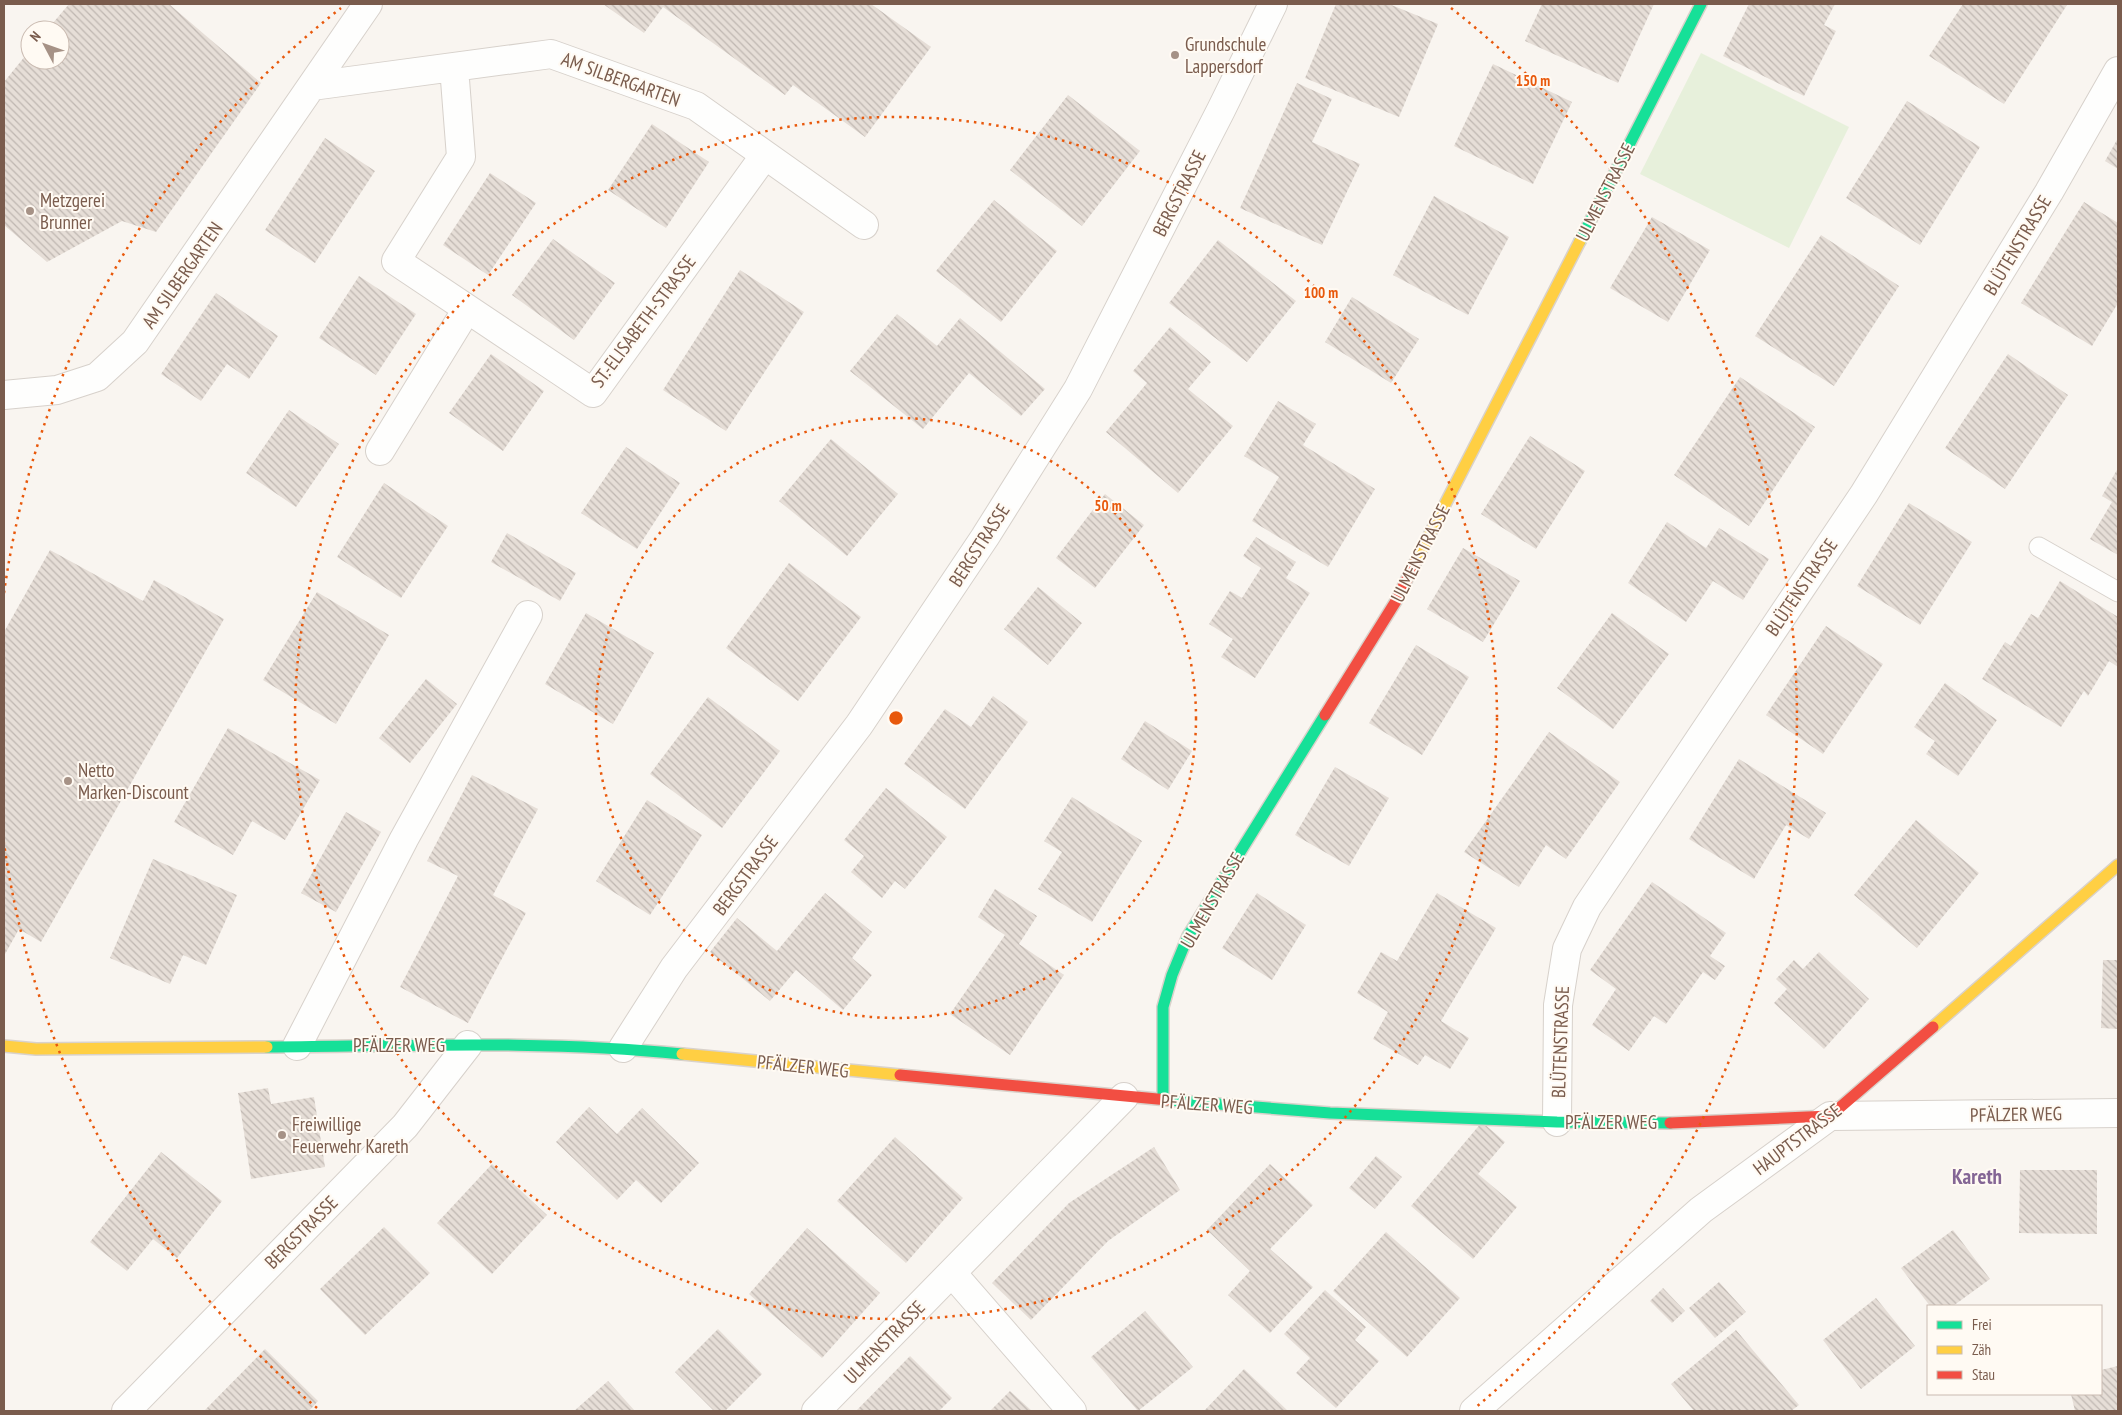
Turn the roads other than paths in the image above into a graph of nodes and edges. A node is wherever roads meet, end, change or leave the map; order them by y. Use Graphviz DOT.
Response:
graph roads {
  1 [pos="368,4"];
  2 [pos="1273,4"];
  3 [pos="1701,4"];
  4 [pos="454,67"];
  5 [pos="2118,71"];
  6 [pos="312,86"];
  7 [pos="765,155"];
  8 [pos="864,225"];
  9 [pos="467,309"];
  10 [pos="4,395"];
  11 [pos="380,451"];
  12 [pos="2039,547"];
  13 [pos="2118,592"];
  14 [pos="528,615"];
  15 [pos="2118,865"];
  16 [pos="468,1045"];
  17 [pos="4,1046"];
  18 [pos="297,1046"];
  19 [pos="623,1048"];
  20 [pos="1124,1097"];
  21 [pos="1162,1100"];
  22 [pos="2118,1113"];
  23 [pos="1830,1116"];
  24 [pos="1557,1122"];
  25 [pos="952,1273"];
  26 [pos="126,1411"];
  27 [pos="816,1411"];
  28 [pos="1072,1411"];
  29 [pos="1474,1411"];
  1 -- 6 [label="street, AM SILBERGARTEN"];
  2 -- 19 [label="street, BERGSTRASSE"];
  3 -- 21 [label="street, ULMENSTRASSE"];
  4 -- 6 [label="street, AM SILBERGARTEN"];
  4 -- 7 [label="street, AM SILBERGARTEN"];
  4 -- 9 [label="street, ST.-ELISABETH-STRASSE"];
  5 -- 24 [label="street, BLÜTENSTRASSE"];
  6 -- 10 [label="street, AM SILBERGARTEN"];
  7 -- 8 [label="street, AM SILBERGARTEN"];
  7 -- 9 [label="street, ST.-ELISABETH-STRASSE"];
  9 -- 11 [label="street"];
  12 -- 13 [label="lane"];
  14 -- 18 [label="street"];
  15 -- 23 [label="street, HAUPTSTRASSE"];
  16 -- 18 [label="street, PFÄLZER WEG"];
  16 -- 19 [label="street, PFÄLZER WEG"];
  16 -- 26 [label="street, BERGSTRASSE"];
  17 -- 18 [label="street, PFÄLZER WEG"];
  19 -- 20 [label="street, PFÄLZER WEG"];
  20 -- 21 [label="street, PFÄLZER WEG"];
  20 -- 25 [label="street, ULMENSTRASSE"];
  21 -- 24 [label="street, PFÄLZER WEG"];
  22 -- 23 [label="street, PFÄLZER WEG"];
  23 -- 24 [label="street, PFÄLZER WEG"];
  23 -- 29 [label="street, HAUPTSTRASSE"];
  25 -- 27 [label="street, ULMENSTRASSE"];
  25 -- 28 [label="street"];
}
